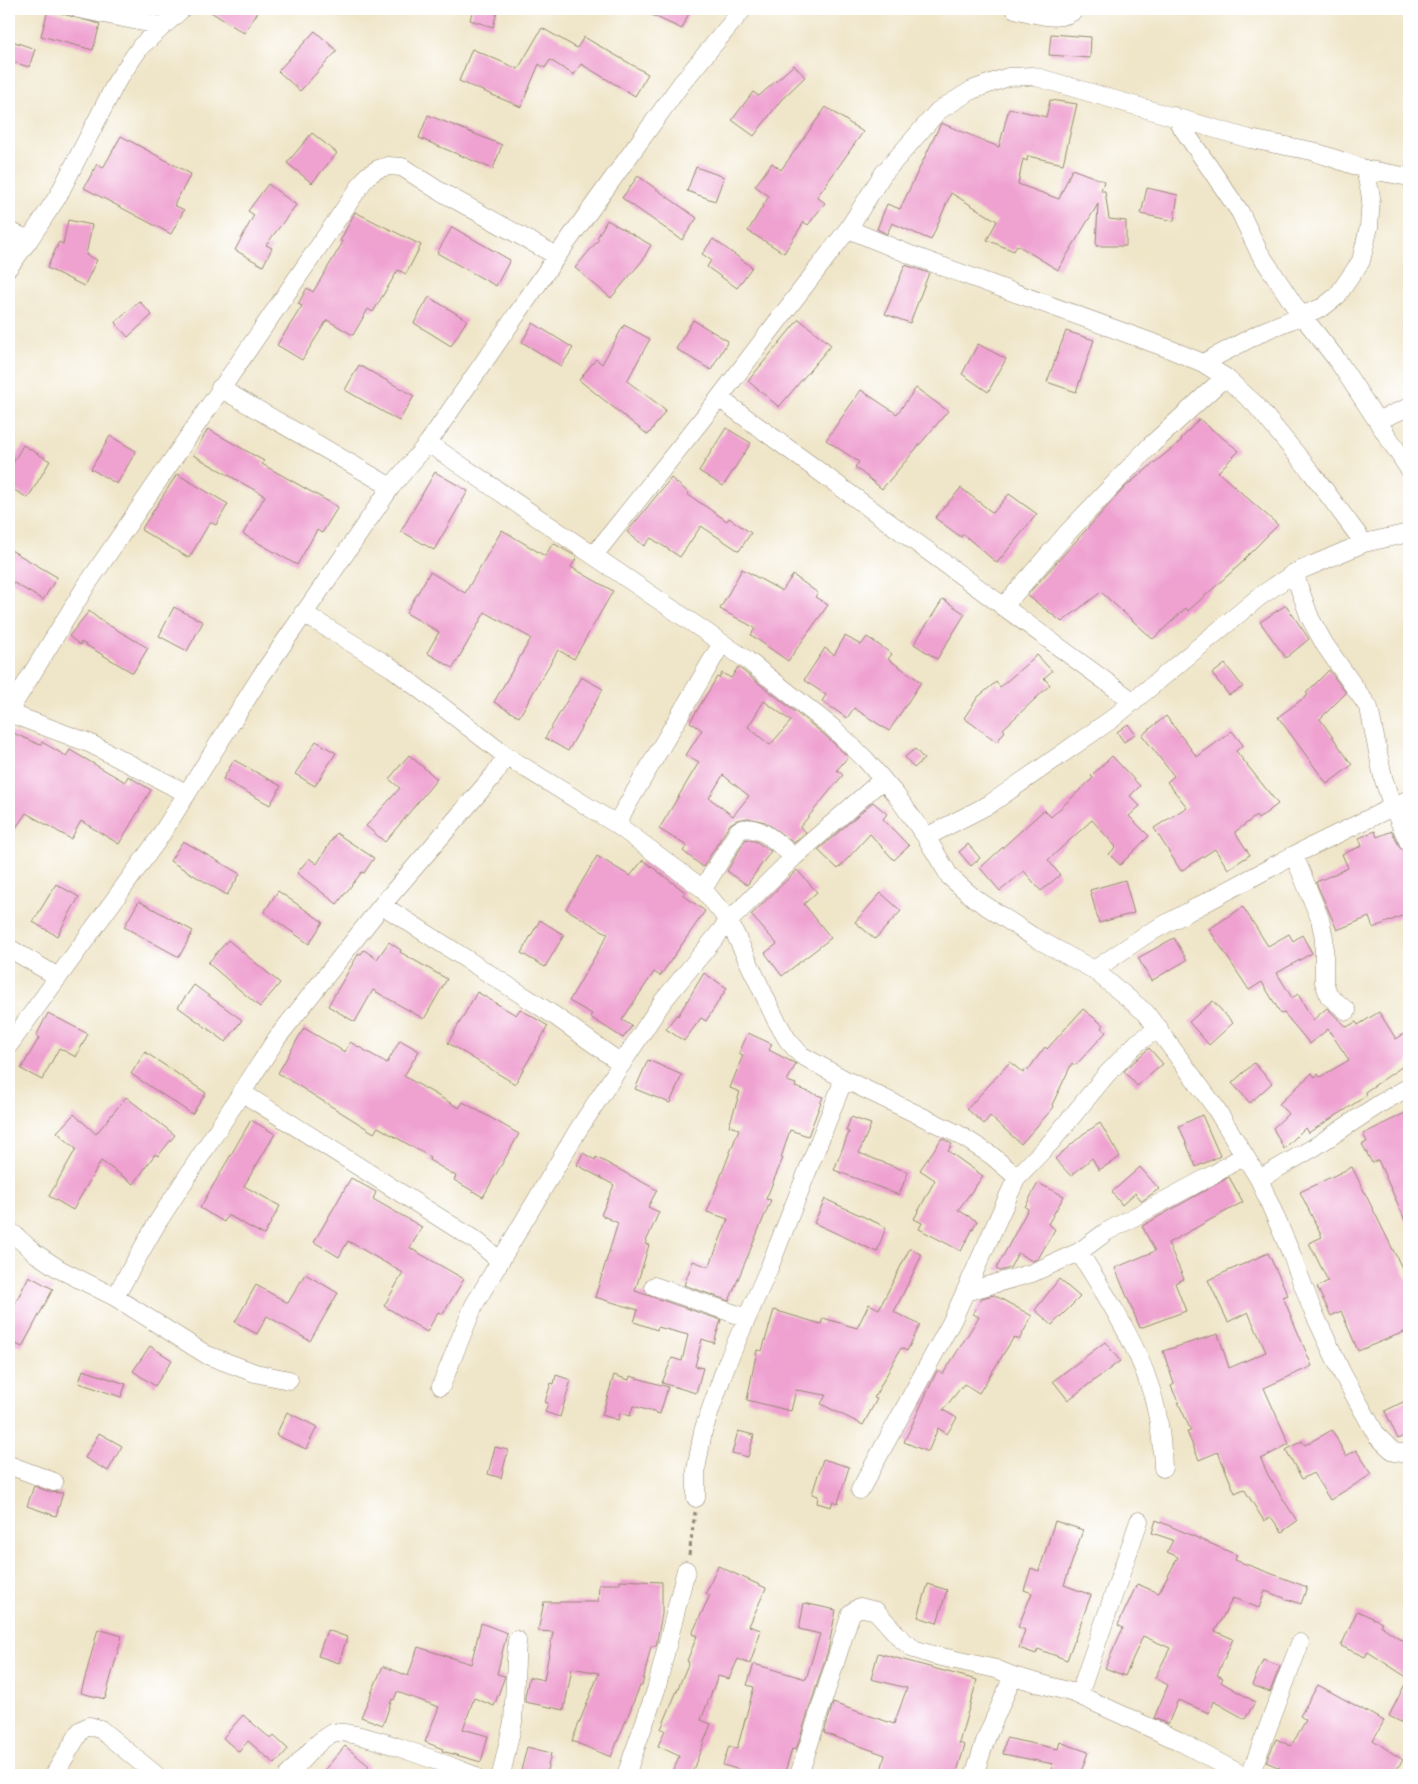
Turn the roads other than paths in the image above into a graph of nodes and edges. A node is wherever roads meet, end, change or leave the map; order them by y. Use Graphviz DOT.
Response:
graph roads {
  1 [pos="79,9"];
  2 [pos="182,9"];
  3 [pos="743,9"];
  4 [pos="1014,9"];
  5 [pos="1076,9"];
  6 [pos="163,26"];
  7 [pos="1174,116"];
  8 [pos="1365,169"];
  9 [pos="1409,177"];
  10 [pos="848,229"];
  11 [pos="9,231"];
  12 [pos="29,240"];
  13 [pos="557,256"];
  14 [pos="9,268"];
  15 [pos="1301,314"];
  16 [pos="1202,363"];
  17 [pos="1225,377"];
  18 [pos="220,388"];
  19 [pos="719,398"];
  20 [pos="1409,407"];
  21 [pos="1379,420"];
  22 [pos="428,442"];
  23 [pos="1409,469"];
  24 [pos="391,487"];
  25 [pos="1409,533"];
  26 [pos="1364,542"];
  27 [pos="594,555"];
  28 [pos="1294,573"];
  29 [pos="1002,607"];
  30 [pos="303,613"];
  31 [pos="722,643"];
  32 [pos="1134,702"];
  33 [pos="9,712"];
  34 [pos="506,756"];
  35 [pos="882,780"];
  36 [pos="186,793"];
  37 [pos="1409,798"];
  38 [pos="1392,805"];
  39 [pos="616,824"];
  40 [pos="926,837"];
  41 [pos="1409,842"];
  42 [pos="1294,855"];
  43 [pos="794,857"];
  44 [pos="703,889"];
  45 [pos="382,905"];
  46 [pos="729,920"];
  47 [pos="9,948"];
  48 [pos="1094,970"];
  49 [pos="58,978"];
  50 [pos="1348,1011"];
  51 [pos="1158,1028"];
  52 [pos="9,1046"];
  53 [pos="622,1064"];
  54 [pos="844,1079"];
  55 [pos="1409,1088"];
  56 [pos="241,1092"];
  57 [pos="1244,1154"];
  58 [pos="1017,1177"];
  59 [pos="1259,1179"];
  60 [pos="9,1230"];
  61 [pos="1080,1252"];
  62 [pos="500,1262"];
  63 [pos="654,1286"];
  64 [pos="965,1292"];
  65 [pos="115,1297"];
  66 [pos="747,1318"];
  67 [pos="289,1380"];
  68 [pos="441,1386"];
  69 [pos="1409,1454"];
  70 [pos="9,1465"];
  71 [pos="1163,1468"];
  72 [pos="54,1482"];
  73 [pos="860,1490"];
  74 [pos="696,1498"];
  75 [pos="1139,1521"];
  76 [pos="686,1570"];
  77 [pos="517,1640"];
  78 [pos="1300,1644"];
  79 [pos="1013,1676"];
  80 [pos="1079,1696"];
  81 [pos="54,1775"];
  82 [pos="156,1775"];
  83 [pos="288,1775"];
  84 [pos="473,1775"];
  85 [pos="501,1775"];
  86 [pos="626,1775"];
  87 [pos="799,1775"];
  88 [pos="974,1775"];
  89 [pos="1242,1775"];
  90 [pos="1250,1775"];
  1 -- 6 [label="street"];
  2 -- 6 [label="street"];
  3 -- 13 [label="street"];
  4 -- 5 [label="street"];
  6 -- 12 [label="street"];
  7 -- 8 [label="street"];
  7 -- 10 [label="street"];
  7 -- 15 [label="street"];
  8 -- 9 [label="street"];
  8 -- 15 [label="street"];
  10 -- 16 [label="street"];
  10 -- 19 [label="street"];
  11 -- 12 [label="street"];
  12 -- 14 [label="street"];
  13 -- 18 [label="street"];
  13 -- 22 [label="street"];
  15 -- 16 [label="street"];
  15 -- 21 [label="street"];
  16 -- 17 [label="street"];
  17 -- 26 [label="street"];
  17 -- 29 [label="street"];
  18 -- 24 [label="street"];
  18 -- 33 [label="street"];
  19 -- 27 [label="street"];
  19 -- 29 [label="street"];
  20 -- 21 [label="street"];
  21 -- 23 [label="street"];
  22 -- 24 [label="street"];
  22 -- 27 [label="street"];
  24 -- 30 [label="street"];
  25 -- 26 [label="street"];
  26 -- 28 [label="street"];
  27 -- 31 [label="street"];
  28 -- 32 [label="street"];
  28 -- 38 [label="street"];
  29 -- 32 [label="street"];
  30 -- 34 [label="street"];
  30 -- 36 [label="street"];
  31 -- 35 [label="street"];
  31 -- 39 [label="street"];
  32 -- 40 [label="street"];
  33 -- 36 [label="street"];
  34 -- 39 [label="street"];
  34 -- 45 [label="street"];
  35 -- 40 [label="street"];
  35 -- 43 [label="street"];
  36 -- 49 [label="street"];
  37 -- 38 [label="street"];
  38 -- 41 [label="street"];
  38 -- 42 [label="street"];
  39 -- 44 [label="street"];
  40 -- 48 [label="street"];
  42 -- 48 [label="street"];
  42 -- 50 [label="street"];
  43 -- 44 [label="street"];
  43 -- 46 [label="street"];
  44 -- 46 [label="street"];
  45 -- 53 [label="street"];
  45 -- 56 [label="street"];
  46 -- 53 [label="street"];
  46 -- 54 [label="street"];
  47 -- 49 [label="street"];
  48 -- 51 [label="street"];
  49 -- 52 [label="street"];
  51 -- 57 [label="street"];
  51 -- 58 [label="street"];
  53 -- 62 [label="street"];
  54 -- 58 [label="street"];
  54 -- 66 [label="street"];
  55 -- 59 [label="street"];
  56 -- 62 [label="street"];
  56 -- 65 [label="street"];
  57 -- 59 [label="street"];
  57 -- 61 [label="street"];
  58 -- 64 [label="street"];
  59 -- 69 [label="street"];
  60 -- 65 [label="street"];
  61 -- 64 [label="street"];
  61 -- 71 [label="street"];
  62 -- 68 [label="street"];
  63 -- 66 [label="street"];
  64 -- 73 [label="street"];
  65 -- 67 [label="street"];
  66 -- 74 [label="street"];
  70 -- 72 [label="street"];
  75 -- 80 [label="street"];
  76 -- 86 [label="street"];
  77 -- 85 [label="street"];
  78 -- 90 [label="street"];
  79 -- 80 [label="street"];
  79 -- 87 [label="street"];
  79 -- 88 [label="street"];
  80 -- 89 [label="street"];
  81 -- 82 [label="street"];
  83 -- 84 [label="street"];
}
